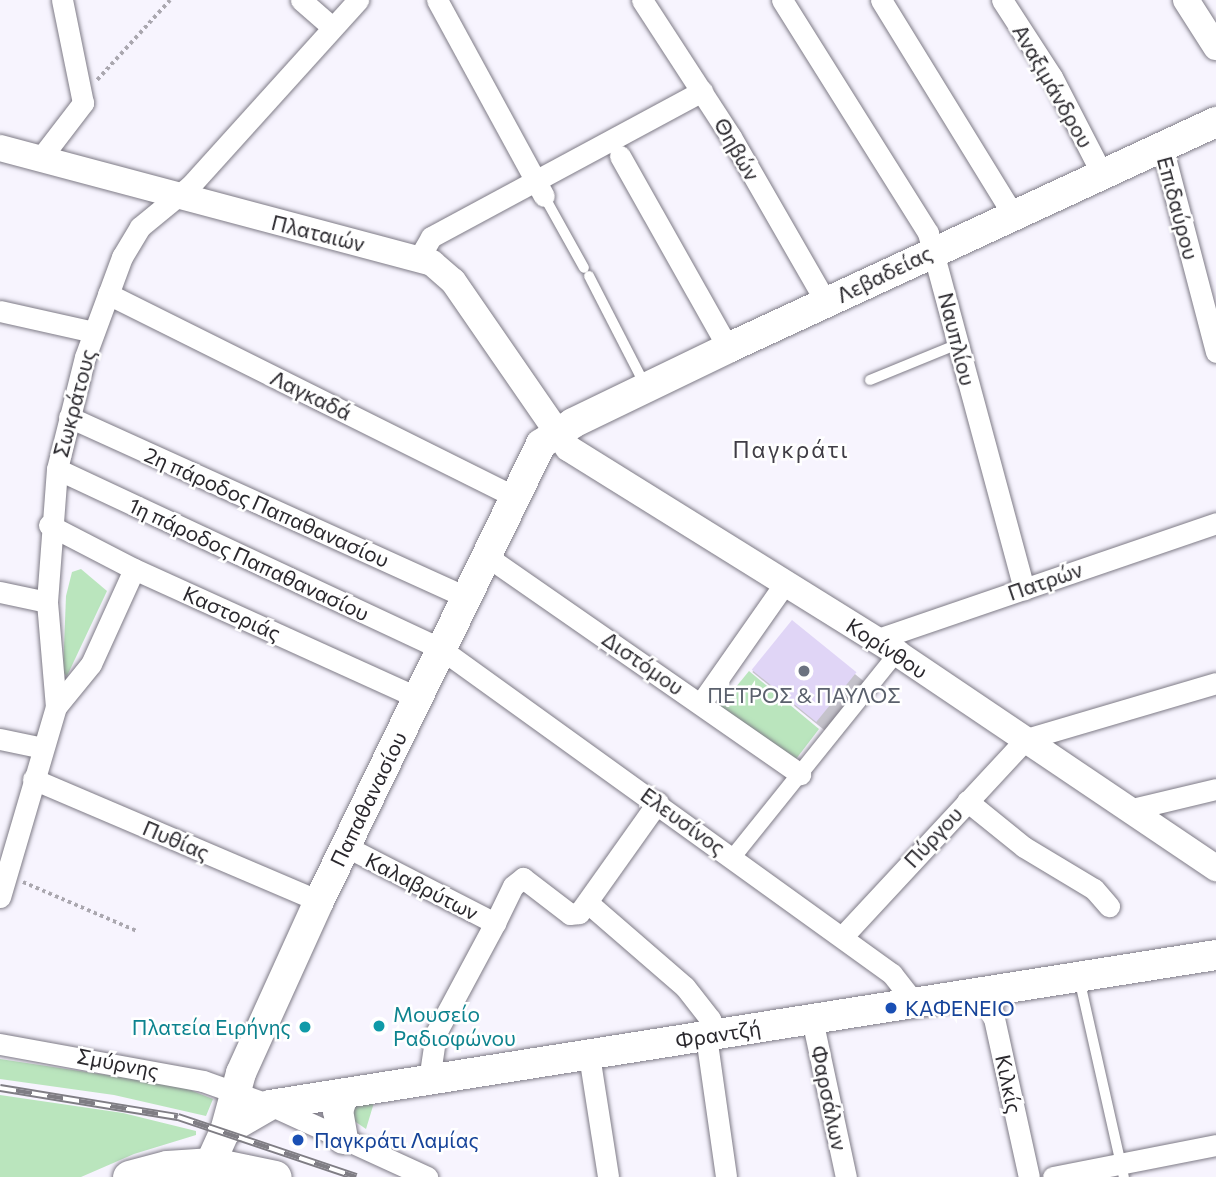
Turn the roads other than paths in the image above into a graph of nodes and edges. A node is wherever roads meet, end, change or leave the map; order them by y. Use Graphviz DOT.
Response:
graph roads {
  1 [pos="62,0"];
  2 [pos="301,0"];
  3 [pos="358,0"];
  4 [pos="438,0"];
  5 [pos="642,0"];
  6 [pos="782,0"];
  7 [pos="1002,0"];
  8 [pos="1186,0"];
  9 [pos="887,2"];
  10 [pos="332,27"];
  11 [pos="1216,47"];
  12 [pos="702,91"];
  13 [pos="1216,122"];
  14 [pos="1162,146"];
  15 [pos="0,148"];
  16 [pos="620,156"];
  17 [pos="40,159"];
  18 [pos="1101,172"];
  19 [pos="540,189"];
  20 [pos="178,197"];
  21 [pos="1012,213"];
  22 [pos="934,250"];
  23 [pos="419,258"];
  24 [pos="108,294"];
  25 [pos="825,302"];
  26 [pos="0,311"];
  27 [pos="94,332"];
  28 [pos="958,344"];
  29 [pos="728,348"];
  30 [pos="1216,352"];
  31 [pos="870,380"];
  32 [pos="646,388"];
  33 [pos="69,417"];
  34 [pos="555,433"];
  35 [pos="57,470"];
  36 [pos="514,496"];
  37 [pos="1216,523"];
  38 [pos="49,525"];
  39 [pos="485,555"];
  40 [pos="134,569"];
  41 [pos="785,583"];
  42 [pos="1024,589"];
  43 [pos="0,592"];
  44 [pos="466,597"];
  45 [pos="47,602"];
  46 [pos="886,647"];
  47 [pos="441,649"];
  48 [pos="1216,683"];
  49 [pos="416,697"];
  50 [pos="701,703"];
  51 [pos="56,707"];
  52 [pos="0,739"];
  53 [pos="1026,739"];
  54 [pos="43,748"];
  55 [pos="800,774"];
  56 [pos="33,779"];
  57 [pos="1216,789"];
  58 [pos="967,800"];
  59 [pos="658,802"];
  60 [pos="1132,809"];
  61 [pos="345,846"];
  62 [pos="733,857"];
  63 [pos="1216,868"];
  64 [pos="0,897"];
  65 [pos="319,901"];
  66 [pos="588,903"];
  67 [pos="1109,906"];
  68 [pos="495,923"];
  69 [pos="842,937"];
  70 [pos="1216,955"];
  71 [pos="1079,977"];
  72 [pos="988,991"];
  73 [pos="915,1003"];
  74 [pos="812,1019"];
  75 [pos="711,1035"];
  76 [pos="0,1044"];
  77 [pos="589,1055"];
  78 [pos="429,1080"];
  79 [pos="234,1091"];
  80 [pos="344,1094"];
  81 [pos="270,1105"];
  82 [pos="225,1131"];
  83 [pos="343,1139"];
  84 [pos="1216,1145"];
  85 [pos="208,1170"];
  86 [pos="1122,1170"];
  87 [pos="129,1177"];
  88 [pos="275,1177"];
  89 [pos="427,1177"];
  90 [pos="608,1177"];
  91 [pos="726,1177"];
  92 [pos="846,1177"];
  93 [pos="1029,1177"];
  94 [pos="1052,1177"];
  1 -- 17 [label="street"];
  2 -- 10 [label="street"];
  3 -- 10 [label="street, Σωκράτους"];
  4 -- 19 [label="street"];
  5 -- 12 [label="street, Θηβών"];
  6 -- 22 [label="street, Ναυπλίου"];
  7 -- 18 [label="street, Αναξιμάνδρου"];
  8 -- 11 [label="street"];
  9 -- 21 [label="street"];
  10 -- 20 [label="street, Σωκράτους"];
  12 -- 19 [label="street"];
  12 -- 25 [label="street, Θηβών"];
  13 -- 14 [label="main road, Λεβαδείας"];
  14 -- 18 [label="main road, Λεβαδείας"];
  14 -- 30 [label="street, Επιδαύρου"];
  15 -- 17 [label="street, Πλαταιών"];
  16 -- 29 [label="street"];
  17 -- 20 [label="street, Πλαταιών"];
  18 -- 21 [label="main road, Λεβαδείας"];
  19 -- 23 [label="street"];
  19 -- 32 [label="lane"];
  20 -- 23 [label="street, Πλαταιών"];
  20 -- 24 [label="street, Σωκράτους"];
  21 -- 22 [label="main road, Λεβαδείας"];
  22 -- 25 [label="main road, Λεβαδείας"];
  22 -- 28 [label="street, Ναυπλίου"];
  23 -- 34 [label="street, Πλαταιών"];
  24 -- 27 [label="street, Σωκράτους"];
  24 -- 36 [label="street, Λαγκαδά"];
  25 -- 29 [label="main road, Λεβαδείας"];
  26 -- 27 [label="street"];
  27 -- 33 [label="street, Σωκράτους"];
  28 -- 31 [label="lane"];
  28 -- 42 [label="street, Ναυπλίου"];
  29 -- 32 [label="main road, Λεβαδείας"];
  32 -- 34 [label="main road, Λεβαδείας"];
  33 -- 35 [label="street, Σωκράτους"];
  33 -- 44 [label="street, 2η πάροδος Παπαθανασίου"];
  34 -- 36 [label="main road, Παπαθανασίου"];
  34 -- 41 [label="street, Κορίνθου"];
  35 -- 38 [label="street, Σωκράτους"];
  35 -- 47 [label="street, 1η πάροδος Παπαθανασίου"];
  36 -- 39 [label="main road, Παπαθανασίου"];
  37 -- 42 [label="street, Πατρών"];
  38 -- 40 [label="street, Καστοριάς"];
  38 -- 45 [label="street, Σωκράτους"];
  39 -- 44 [label="main road, Παπαθανασίου"];
  39 -- 50 [label="street, Διστόμου"];
  40 -- 49 [label="street, Καστοριάς"];
  40 -- 51 [label="street"];
  41 -- 46 [label="street, Κορίνθου"];
  41 -- 50 [label="street"];
  42 -- 46 [label="street, Πατρών"];
  43 -- 45 [label="street"];
  44 -- 47 [label="main road, Παπαθανασίου"];
  45 -- 51 [label="street, Σωκράτους"];
  46 -- 53 [label="street, Κορίνθου"];
  46 -- 55 [label="street"];
  47 -- 49 [label="main road, Παπαθανασίου"];
  47 -- 59 [label="street, Ελευσίνος"];
  48 -- 53 [label="street"];
  49 -- 61 [label="main road, Παπαθανασίου"];
  50 -- 55 [label="street, Διστόμου"];
  51 -- 54 [label="street, Σωκράτους"];
  52 -- 54 [label="street"];
  53 -- 58 [label="street, Πύργου"];
  53 -- 60 [label="street, Κορίνθου"];
  54 -- 56 [label="street, Σωκράτους"];
  55 -- 62 [label="street"];
  56 -- 64 [label="street, Σωκράτους"];
  56 -- 65 [label="street, Πυθίας"];
  57 -- 60 [label="street"];
  58 -- 67 [label="street"];
  58 -- 69 [label="street, Πύργου"];
  59 -- 62 [label="street, Ελευσίνος"];
  59 -- 66 [label="street"];
  60 -- 63 [label="street, Κορίνθου"];
  61 -- 65 [label="main road, Παπαθανασίου"];
  61 -- 68 [label="street, Καλαβρύτων"];
  62 -- 69 [label="street, Ελευσίνος"];
  65 -- 79 [label="main road, Παπαθανασίου"];
  66 -- 68 [label="street"];
  66 -- 75 [label="street"];
  68 -- 78 [label="street, Καλαβρύτων"];
  69 -- 73 [label="street, Ελευσίνος"];
  70 -- 71 [label="main road, Φραντζή"];
  71 -- 72 [label="main road, Φραντζή"];
  71 -- 86 [label="lane"];
  72 -- 73 [label="main road, Φραντζή"];
  72 -- 93 [label="street, Κιλκίς"];
  73 -- 74 [label="main road, Φραντζή"];
  74 -- 75 [label="main road, Φραντζή"];
  74 -- 92 [label="street, Φαρσάλων"];
  75 -- 77 [label="main road, Φραντζή"];
  75 -- 91 [label="street"];
  76 -- 79 [label="street, Σμύρνης"];
  77 -- 78 [label="main road, Φραντζή"];
  77 -- 90 [label="street"];
  78 -- 80 [label="main road, Φραντζή"];
  79 -- 81 [label="street, Σμύρνης"];
  79 -- 82 [label="main road, Παπαθανασίου"];
  80 -- 81 [label="main road, Φραντζή"];
  80 -- 83 [label="main road"];
  81 -- 82 [label="main road, Φραντζή"];
  81 -- 83 [label="street, Σμύρνης"];
  82 -- 85 [label="main road, Παπαθανασίου"];
  83 -- 89 [label="street, Σμύρνης"];
  84 -- 86 [label="street"];
  85 -- 87 [label="main road"];
  85 -- 88 [label="main road"];
  86 -- 94 [label="street"];
}
